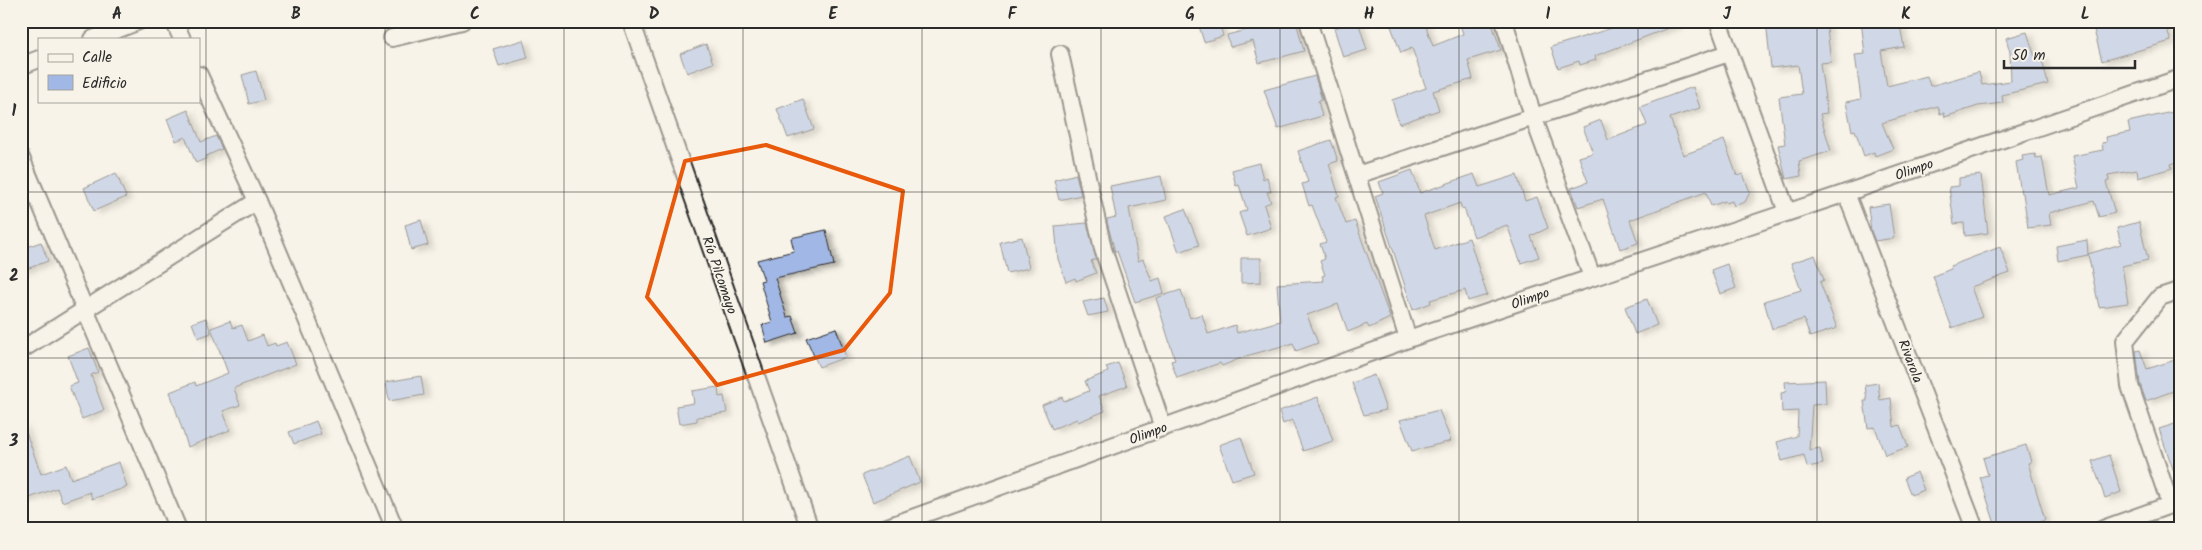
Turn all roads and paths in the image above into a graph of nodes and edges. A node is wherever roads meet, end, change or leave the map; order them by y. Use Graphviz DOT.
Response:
graph roads {
  1 [pos="139,21"];
  2 [pos="174,21"];
  3 [pos="462,21"];
  4 [pos="631,21"];
  5 [pos="1308,21"];
  6 [pos="1504,21"];
  7 [pos="1718,21"];
  8 [pos="96,38"];
  9 [pos="182,38"];
  10 [pos="392,38"];
  11 [pos="1729,53"];
  12 [pos="1060,54"];
  13 [pos="38,59"];
  14 [pos="21,66"];
  15 [pos="200,77"];
  16 [pos="2181,78"];
  17 [pos="1534,116"];
  18 [pos="21,158"];
  19 [pos="1357,175"];
  20 [pos="1846,193"];
  21 [pos="257,201"];
  22 [pos="1787,212"];
  23 [pos="1592,277"];
  24 [pos="2181,290"];
  25 [pos="85,310"];
  26 [pos="1408,339"];
  27 [pos="21,350"];
  28 [pos="1163,428"];
  29 [pos="2176,503"];
  30 [pos="178,529"];
  31 [pos="394,529"];
  32 [pos="810,529"];
  33 [pos="882,529"];
  34 [pos="1975,529"];
  35 [pos="2103,529"];
  1 -- 8 [label="street"];
  2 -- 9 [label="street"];
  3 -- 10 [label="street"];
  4 -- 32 [label="street, Río Pilcomayo"];
  5 -- 19 [label="street"];
  6 -- 17 [label="street"];
  7 -- 11 [label="street"];
  11 -- 17 [label="street"];
  11 -- 22 [label="street"];
  12 -- 28 [label="street"];
  13 -- 14 [label="street"];
  15 -- 21 [label="street"];
  16 -- 20 [label="street, Olimpo"];
  17 -- 19 [label="street"];
  17 -- 23 [label="street"];
  18 -- 25 [label="street"];
  19 -- 26 [label="street"];
  20 -- 22 [label="street, Olimpo"];
  20 -- 34 [label="street, Rivarola"];
  21 -- 25 [label="street"];
  21 -- 31 [label="street"];
  22 -- 23 [label="street, Olimpo"];
  23 -- 26 [label="street, Olimpo"];
  24 -- 29 [label="street"];
  25 -- 27 [label="street"];
  25 -- 30 [label="street"];
  26 -- 28 [label="street, Olimpo"];
  28 -- 33 [label="street, Olimpo"];
  29 -- 35 [label="street"];
}
